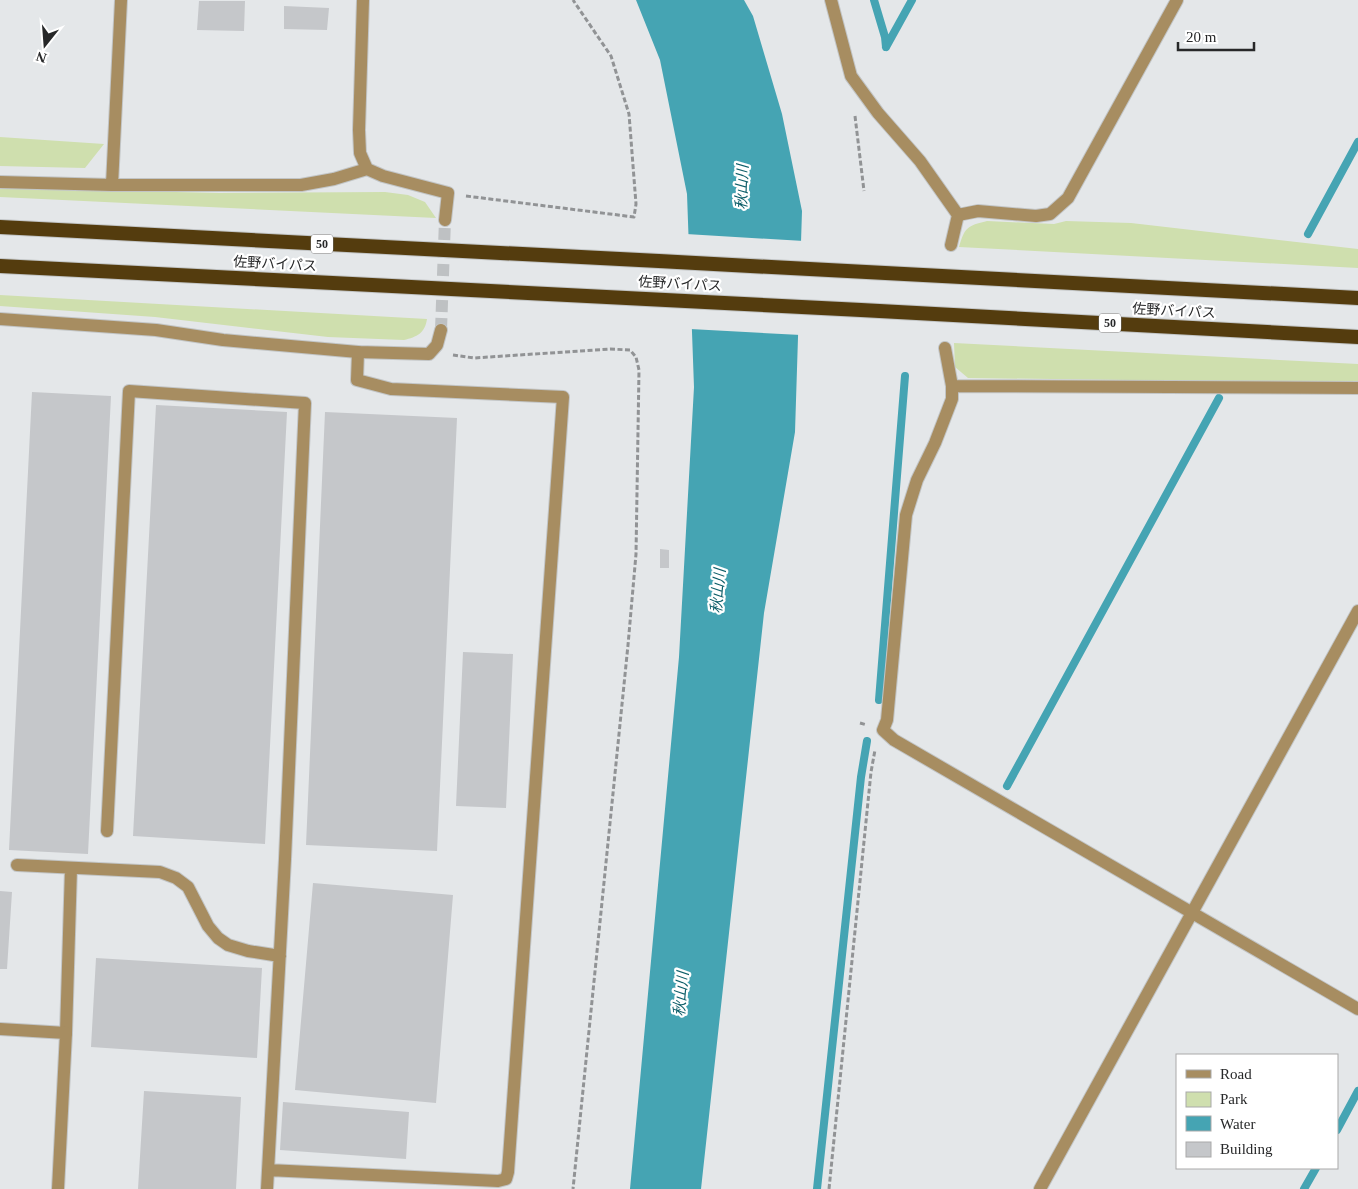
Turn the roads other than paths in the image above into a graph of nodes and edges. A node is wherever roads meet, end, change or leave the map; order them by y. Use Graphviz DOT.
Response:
graph roads {
  1 [pos="121,0"];
  2 [pos="363,0"];
  3 [pos="831,0"];
  4 [pos="1177,0"];
  5 [pos="367,169"];
  6 [pos="0,182"];
  7 [pos="112,185"];
  8 [pos="958,215"];
  9 [pos="445,220"];
  10 [pos="0,227"];
  11 [pos="951,245"];
  12 [pos="0,266"];
  13 [pos="1358,298"];
  14 [pos="0,319"];
  15 [pos="441,330"];
  16 [pos="1358,337"];
  17 [pos="945,348"];
  18 [pos="358,352"];
  19 [pos="952,386"];
  20 [pos="1358,388"];
  21 [pos="1358,612"];
  22 [pos="107,831"];
  23 [pos="17,865"];
  24 [pos="71,868"];
  25 [pos="1191,912"];
  26 [pos="280,956"];
  27 [pos="1358,1009"];
  28 [pos="0,1029"];
  29 [pos="66,1033"];
  30 [pos="268,1170"];
  31 [pos="58,1189"];
  32 [pos="267,1189"];
  33 [pos="1040,1189"];
  1 -- 7 [label="street"];
  2 -- 5 [label="street"];
  3 -- 8 [label="street"];
  4 -- 8 [label="street"];
  5 -- 7 [label="street"];
  5 -- 9 [label="street"];
  6 -- 7 [label="street"];
  8 -- 11 [label="street"];
  10 -- 13 [label="highway, 佐野バイパス / 50"];
  12 -- 16 [label="highway, 佐野バイパス / 50"];
  14 -- 18 [label="street"];
  15 -- 18 [label="street"];
  17 -- 19 [label="street"];
  18 -- 30 [label="street"];
  19 -- 20 [label="street"];
  19 -- 25 [label="street"];
  21 -- 25 [label="street"];
  22 -- 26 [label="street"];
  23 -- 24 [label="street"];
  24 -- 26 [label="street"];
  24 -- 29 [label="street"];
  25 -- 27 [label="street"];
  25 -- 33 [label="street"];
  26 -- 30 [label="street"];
  28 -- 29 [label="street"];
  29 -- 31 [label="street"];
  30 -- 32 [label="street"];
}
